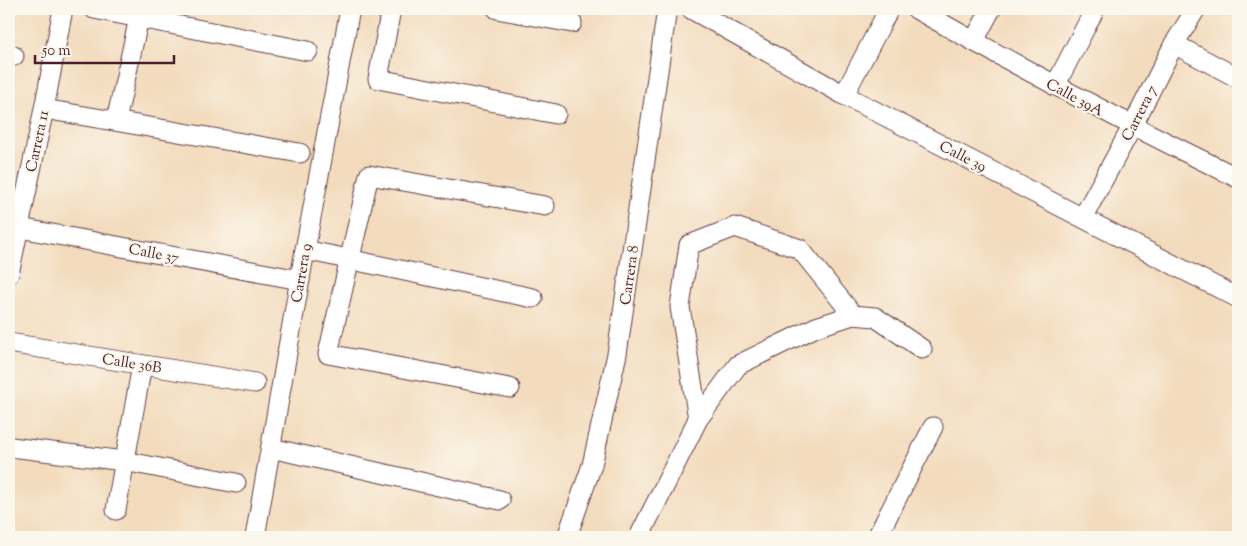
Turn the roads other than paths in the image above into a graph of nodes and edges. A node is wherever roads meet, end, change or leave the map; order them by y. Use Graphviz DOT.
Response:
graph roads {
  1 [pos="63,9"];
  2 [pos="94,9"];
  3 [pos="350,9"];
  4 [pos="391,9"];
  5 [pos="497,9"];
  6 [pos="667,9"];
  7 [pos="691,9"];
  8 [pos="889,9"];
  9 [pos="916,9"];
  10 [pos="991,9"];
  11 [pos="1095,9"];
  12 [pos="1196,9"];
  13 [pos="139,18"];
  14 [pos="572,23"];
  15 [pos="974,41"];
  16 [pos="1174,44"];
  17 [pos="308,51"];
  18 [pos="1238,78"];
  19 [pos="1055,86"];
  20 [pos="844,95"];
  21 [pos="44,109"];
  22 [pos="556,114"];
  23 [pos="116,121"];
  24 [pos="1132,127"];
  25 [pos="300,153"];
  26 [pos="1238,178"];
  27 [pos="545,206"];
  28 [pos="1083,217"];
  29 [pos="14,227"];
  30 [pos="305,250"];
  31 [pos="349,259"];
  32 [pos="9,274"];
  33 [pos="300,280"];
  34 [pos="533,298"];
  35 [pos="1238,298"];
  36 [pos="853,315"];
  37 [pos="9,342"];
  38 [pos="922,349"];
  39 [pos="142,365"];
  40 [pos="255,383"];
  41 [pos="510,388"];
  42 [pos="698,419"];
  43 [pos="932,427"];
  44 [pos="11,446"];
  45 [pos="271,448"];
  46 [pos="124,461"];
  47 [pos="236,483"];
  48 [pos="500,500"];
  49 [pos="116,510"];
  50 [pos="255,537"];
  51 [pos="567,537"];
  52 [pos="639,537"];
  53 [pos="877,537"];
  1 -- 21 [label="street, Carrera 11"];
  2 -- 13 [label="street"];
  3 -- 30 [label="street, Carrera 9"];
  4 -- 22 [label="street"];
  5 -- 14 [label="street"];
  6 -- 51 [label="street, Carrera 8"];
  7 -- 20 [label="street, Calle 39"];
  8 -- 20 [label="street"];
  9 -- 15 [label="street, Calle 39A"];
  10 -- 15 [label="street"];
  11 -- 19 [label="street"];
  12 -- 16 [label="street, Carrera 7"];
  13 -- 17 [label="street"];
  13 -- 23 [label="street"];
  15 -- 19 [label="street, Calle 39A"];
  16 -- 18 [label="street"];
  16 -- 24 [label="street, Carrera 7"];
  19 -- 24 [label="street, Calle 39A"];
  20 -- 28 [label="street, Calle 39"];
  21 -- 23 [label="street"];
  21 -- 29 [label="street, Carrera 11"];
  23 -- 25 [label="street"];
  24 -- 26 [label="street, Calle 39A"];
  24 -- 28 [label="street, Carrera 7"];
  27 -- 31 [label="street"];
  28 -- 35 [label="street, Calle 39"];
  29 -- 32 [label="street, Carrera 11"];
  29 -- 33 [label="street, Calle 37"];
  30 -- 31 [label="street"];
  30 -- 33 [label="street, Carrera 9"];
  31 -- 34 [label="street"];
  31 -- 41 [label="street"];
  33 -- 45 [label="street, Carrera 9"];
  36 -- 38 [label="street"];
  36 -- 42 [label="street"];
  36 -- 42 [label="street"];
  37 -- 39 [label="street, Calle 36B"];
  39 -- 40 [label="street, Calle 36B"];
  39 -- 46 [label="street"];
  42 -- 52 [label="street"];
  43 -- 53 [label="street"];
  44 -- 46 [label="street"];
  45 -- 48 [label="street"];
  45 -- 50 [label="street, Carrera 9"];
  46 -- 47 [label="street"];
  46 -- 49 [label="street"];
}
